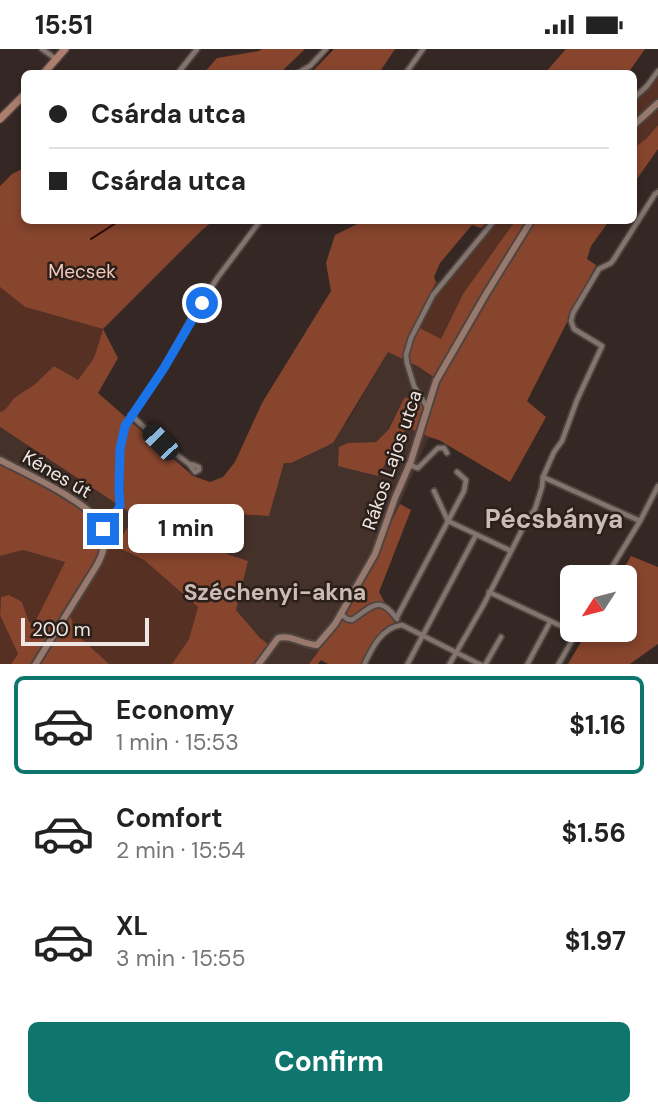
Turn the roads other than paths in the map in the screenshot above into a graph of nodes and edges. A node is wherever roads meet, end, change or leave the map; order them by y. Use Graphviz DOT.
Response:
graph roads {
  1 [pos="43,49"];
  2 [pos="65,49"];
  3 [pos="197,49"];
  4 [pos="326,49"];
  5 [pos="423,49"];
  6 [pos="56,59"];
  7 [pos="47,70"];
  8 [pos="180,70"];
  9 [pos="303,70"];
  10 [pos="408,70"];
  11 [pos="658,71"];
  12 [pos="637,95"];
  13 [pos="21,98"];
  14 [pos="658,103"];
  15 [pos="0,120"];
  16 [pos="637,122"];
  17 [pos="658,192"];
  18 [pos="637,222"];
  19 [pos="258,224"];
  20 [pos="492,224"];
  21 [pos="529,224"];
  22 [pos="636,224"];
  23 [pos="427,407"];
  24 [pos="131,415"];
  25 [pos="447,453"];
  26 [pos="0,460"];
  27 [pos="189,464"];
  28 [pos="409,465"];
  29 [pos="457,472"];
  30 [pos="543,477"];
  31 [pos="658,486"];
  32 [pos="433,491"];
  33 [pos="656,496"];
  34 [pos="449,521"];
  35 [pos="640,521"];
  36 [pos="103,529"];
  37 [pos="477,535"];
  38 [pos="511,551"];
  39 [pos="613,565"];
  40 [pos="489,592"];
  41 [pos="341,614"];
  42 [pos="397,617"];
  43 [pos="550,622"];
  44 [pos="402,625"];
  45 [pos="560,626"];
  46 [pos="422,634"];
  47 [pos="501,637"];
  48 [pos="571,642"];
  49 [pos="456,651"];
  50 [pos="34,664"];
  51 [pos="258,664"];
  52 [pos="364,664"];
  53 [pos="407,664"];
  54 [pos="449,664"];
  55 [pos="483,664"];
  56 [pos="527,664"];
  57 [pos="558,664"];
  1 -- 6 [label="street"];
  2 -- 6 [label="main road"];
  3 -- 8 [label="street"];
  4 -- 9 [label="street"];
  5 -- 10 [label="street"];
  6 -- 7 [label="main road"];
  11 -- 12 [label="street"];
  13 -- 15 [label="main road"];
  14 -- 16 [label="street"];
  17 -- 18 [label="street"];
  19 -- 24 [label="street"];
  20 -- 23 [label="street"];
  21 -- 23 [label="street, Rákos Lajos utca"];
  22 -- 30 [label="street"];
  23 -- 28 [label="street, Rákos Lajos utca"];
  24 -- 27 [label="street"];
  24 -- 36 [label="street"];
  25 -- 28 [label="street"];
  26 -- 36 [label="street, Kénes út"];
  28 -- 41 [label="street, Rákos Lajos utca"];
  29 -- 34 [label="street"];
  30 -- 35 [label="street"];
  30 -- 38 [label="street"];
  31 -- 33 [label="street"];
  32 -- 34 [label="street"];
  33 -- 35 [label="street"];
  34 -- 37 [label="street"];
  34 -- 42 [label="street"];
  35 -- 39 [label="street"];
  36 -- 50 [label="street"];
  37 -- 38 [label="street"];
  37 -- 46 [label="street"];
  38 -- 40 [label="street"];
  40 -- 43 [label="street"];
  40 -- 49 [label="street"];
  41 -- 42 [label="street"];
  41 -- 51 [label="street, Rákos Lajos utca"];
  42 -- 44 [label="street"];
  43 -- 45 [label="street"];
  43 -- 56 [label="street"];
  44 -- 46 [label="street"];
  44 -- 52 [label="street"];
  46 -- 49 [label="street"];
  46 -- 53 [label="street"];
  47 -- 55 [label="street"];
  48 -- 57 [label="street"];
  49 -- 54 [label="street"];
  49 -- 55 [label="street"];
}
